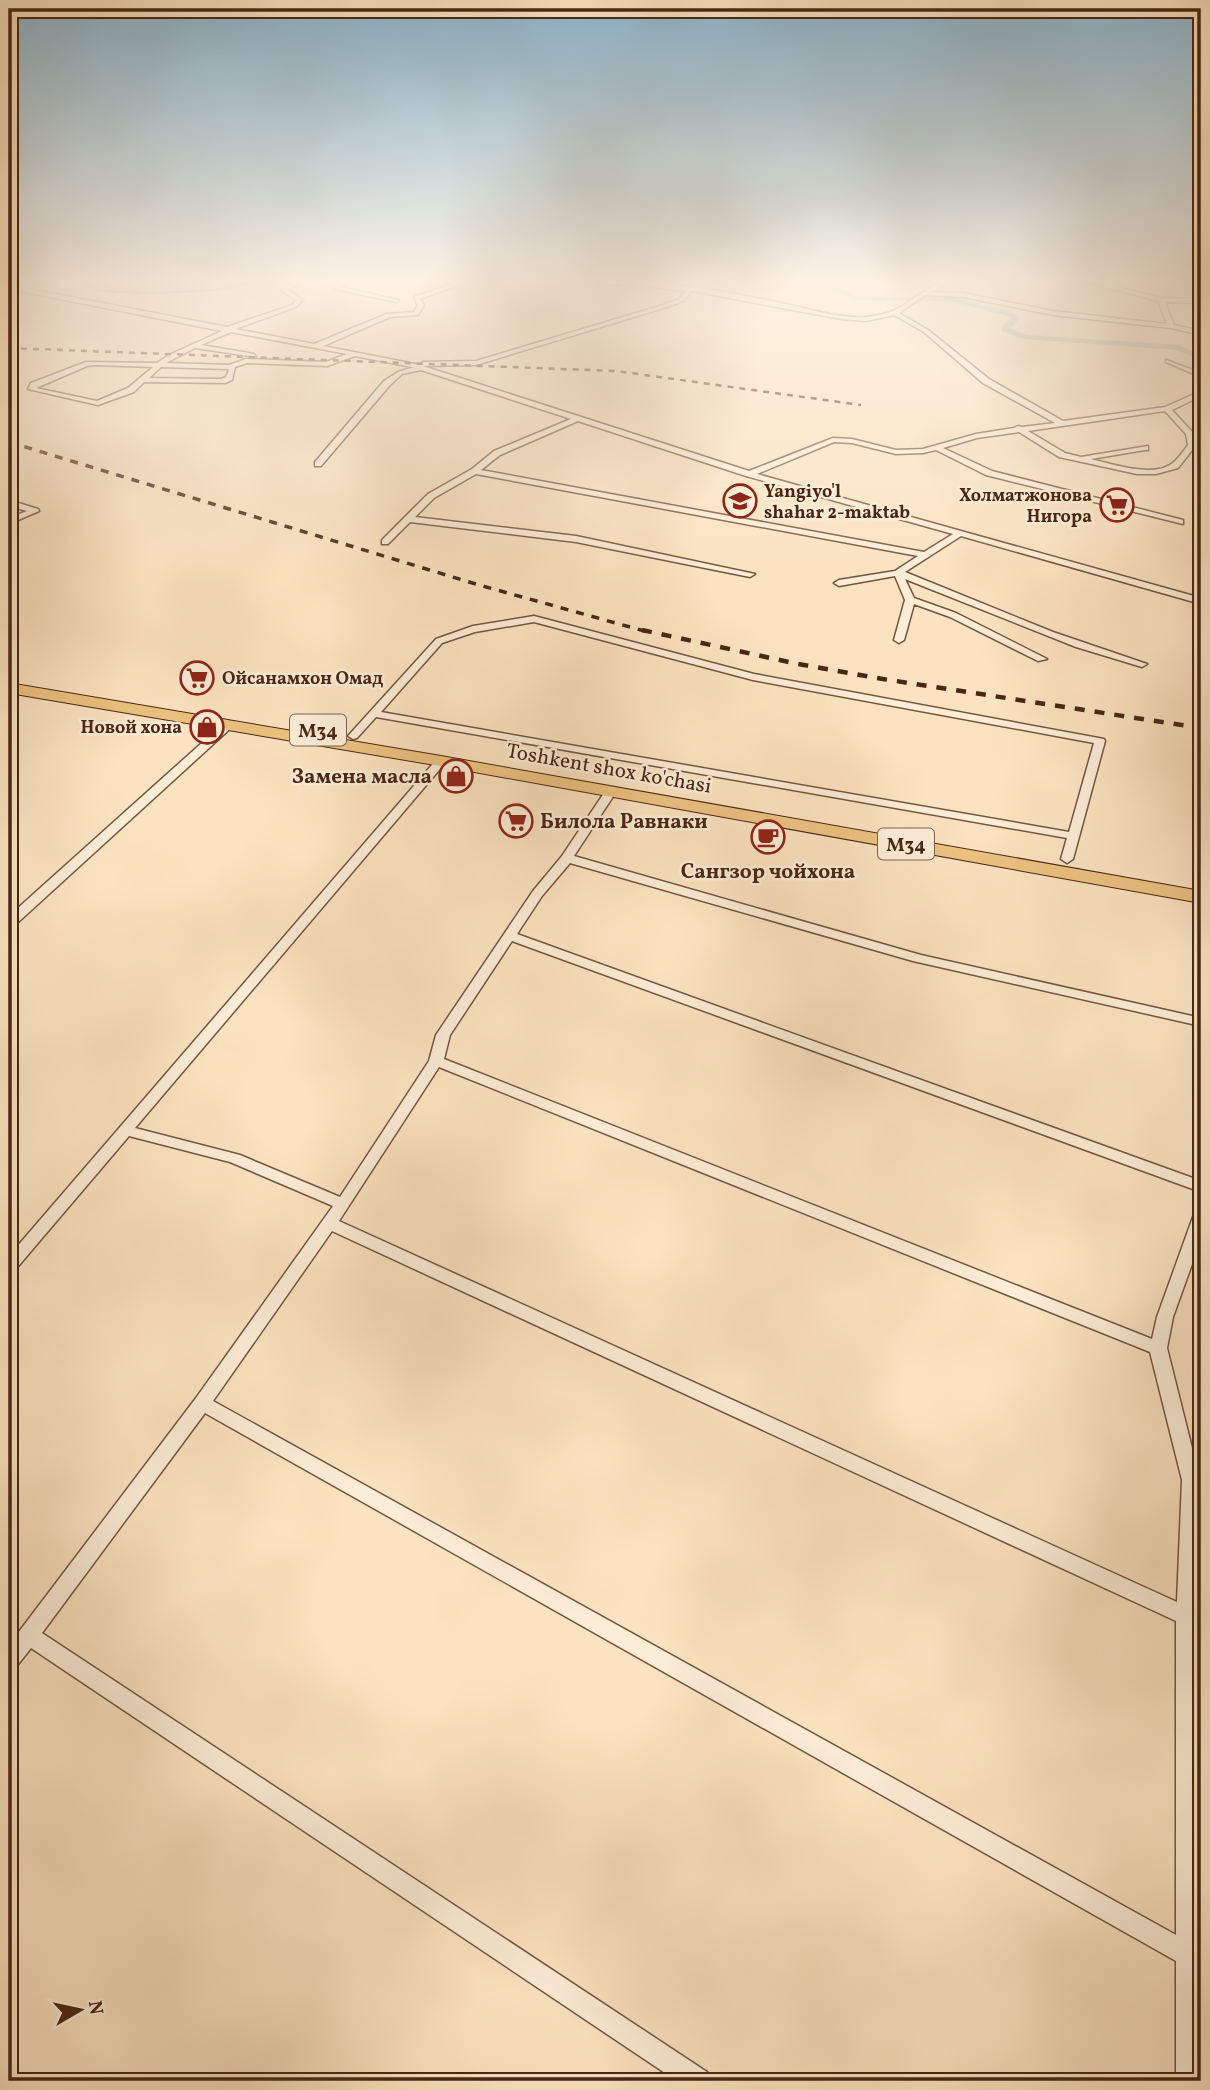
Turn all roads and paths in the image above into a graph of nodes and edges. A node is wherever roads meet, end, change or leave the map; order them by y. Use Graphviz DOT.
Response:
graph roads {
  1 [pos="54,378"];
  2 [pos="147,378"];
  3 [pos="229,378"];
  4 [pos="394,378"];
  5 [pos="449,378"];
  6 [pos="982,378"];
  7 [pos="145,380"];
  8 [pos="1201,393"];
  9 [pos="1167,409"];
  10 [pos="575,420"];
  11 [pos="1060,422"];
  12 [pos="1018,429"];
  13 [pos="1190,434"];
  14 [pos="1201,434"];
  15 [pos="938,448"];
  16 [pos="1145,448"];
  17 [pos="1191,449"];
  18 [pos="1201,450"];
  19 [pos="1078,458"];
  20 [pos="318,464"];
  21 [pos="475,471"];
  22 [pos="749,474"];
  23 [pos="9,503"];
  24 [pos="408,519"];
  25 [pos="9,521"];
  26 [pos="1180,522"];
  27 [pos="957,535"];
  28 [pos="384,542"];
  29 [pos="926,555"];
  30 [pos="898,573"];
  31 [pos="750,574"];
  32 [pos="839,583"];
  33 [pos="910,600"];
  34 [pos="1201,601"];
  35 [pos="899,640"];
  36 [pos="1042,659"];
  37 [pos="1143,664"];
  38 [pos="9,677"];
  39 [pos="9,688"];
  40 [pos="374,713"];
  41 [pos="228,725"];
  42 [pos="353,736"];
  43 [pos="441,761"];
  44 [pos="542,774"];
  45 [pos="610,792"];
  46 [pos="1073,836"];
  47 [pos="567,858"];
  48 [pos="1067,859"];
  49 [pos="1201,882"];
  50 [pos="1201,897"];
  51 [pos="9,923"];
  52 [pos="511,936"];
  53 [pos="1201,1022"];
  54 [pos="436,1061"];
  55 [pos="125,1130"];
  56 [pos="1201,1187"];
  57 [pos="343,1204"];
  58 [pos="1201,1217"];
  59 [pos="329,1223"];
  60 [pos="9,1266"];
  61 [pos="1158,1348"];
  62 [pos="202,1403"];
  63 [pos="1186,1616"];
  64 [pos="28,1635"];
  65 [pos="9,1661"];
  66 [pos="1194,1769"];
  67 [pos="1188,1954"];
  68 [pos="698,2081"];
  69 [pos="1188,2081"];
  1 -- 7 [label="street"];
  2 -- 7 [label="street"];
  3 -- 7 [label="street"];
  4 -- 20 [label="street"];
  5 -- 10 [label="street"];
  6 -- 11 [label="street"];
  8 -- 9 [label="street"];
  9 -- 11 [label="street"];
  9 -- 13 [label="street"];
  10 -- 21 [label="street"];
  10 -- 22 [label="street"];
  11 -- 12 [label="street"];
  12 -- 15 [label="street"];
  12 -- 19 [label="street"];
  13 -- 14 [label="street"];
  13 -- 17 [label="street"];
  15 -- 22 [label="street"];
  15 -- 26 [label="street"];
  16 -- 19 [label="street"];
  17 -- 18 [label="street"];
  17 -- 19 [label="street"];
  21 -- 24 [label="street"];
  21 -- 29 [label="street"];
  22 -- 27 [label="street"];
  23 -- 25 [label="street"];
  24 -- 28 [label="street"];
  24 -- 31 [label="street"];
  27 -- 29 [label="street"];
  27 -- 34 [label="street"];
  29 -- 30 [label="street"];
  30 -- 32 [label="street"];
  30 -- 33 [label="street"];
  30 -- 37 [label="street"];
  33 -- 35 [label="street"];
  33 -- 36 [label="street"];
  38 -- 42 [label="main road, Toshkent shox ko'chasi / M34"];
  39 -- 41 [label="main road, Toshkent shox ko'chasi / M34"];
  40 -- 42 [label="street"];
  40 -- 46 [label="street"];
  40 -- 46 [label="street"];
  41 -- 43 [label="main road, Toshkent shox ko'chasi / M34"];
  41 -- 51 [label="street"];
  42 -- 44 [label="main road, Toshkent shox ko'chasi / M34"];
  43 -- 44 [label="main road, Toshkent shox ko'chasi / M34"];
  43 -- 55 [label="street"];
  44 -- 45 [label="main road, Toshkent shox ko'chasi / M34"];
  44 -- 48 [label="main road, Toshkent shox ko'chasi / M34"];
  45 -- 47 [label="street"];
  45 -- 50 [label="main road, Toshkent shox ko'chasi / M34"];
  46 -- 48 [label="street"];
  47 -- 52 [label="street"];
  47 -- 53 [label="street"];
  48 -- 49 [label="main road, Toshkent shox ko'chasi / M34"];
  52 -- 54 [label="street"];
  52 -- 56 [label="street"];
  54 -- 57 [label="street"];
  54 -- 61 [label="street"];
  55 -- 57 [label="street"];
  55 -- 60 [label="street"];
  57 -- 59 [label="street"];
  58 -- 61 [label="street"];
  59 -- 62 [label="street"];
  59 -- 63 [label="street"];
  61 -- 63 [label="street"];
  62 -- 64 [label="street"];
  62 -- 67 [label="street"];
  63 -- 66 [label="street"];
  64 -- 65 [label="street"];
  64 -- 68 [label="street"];
  66 -- 67 [label="street"];
  67 -- 69 [label="street"];
}
